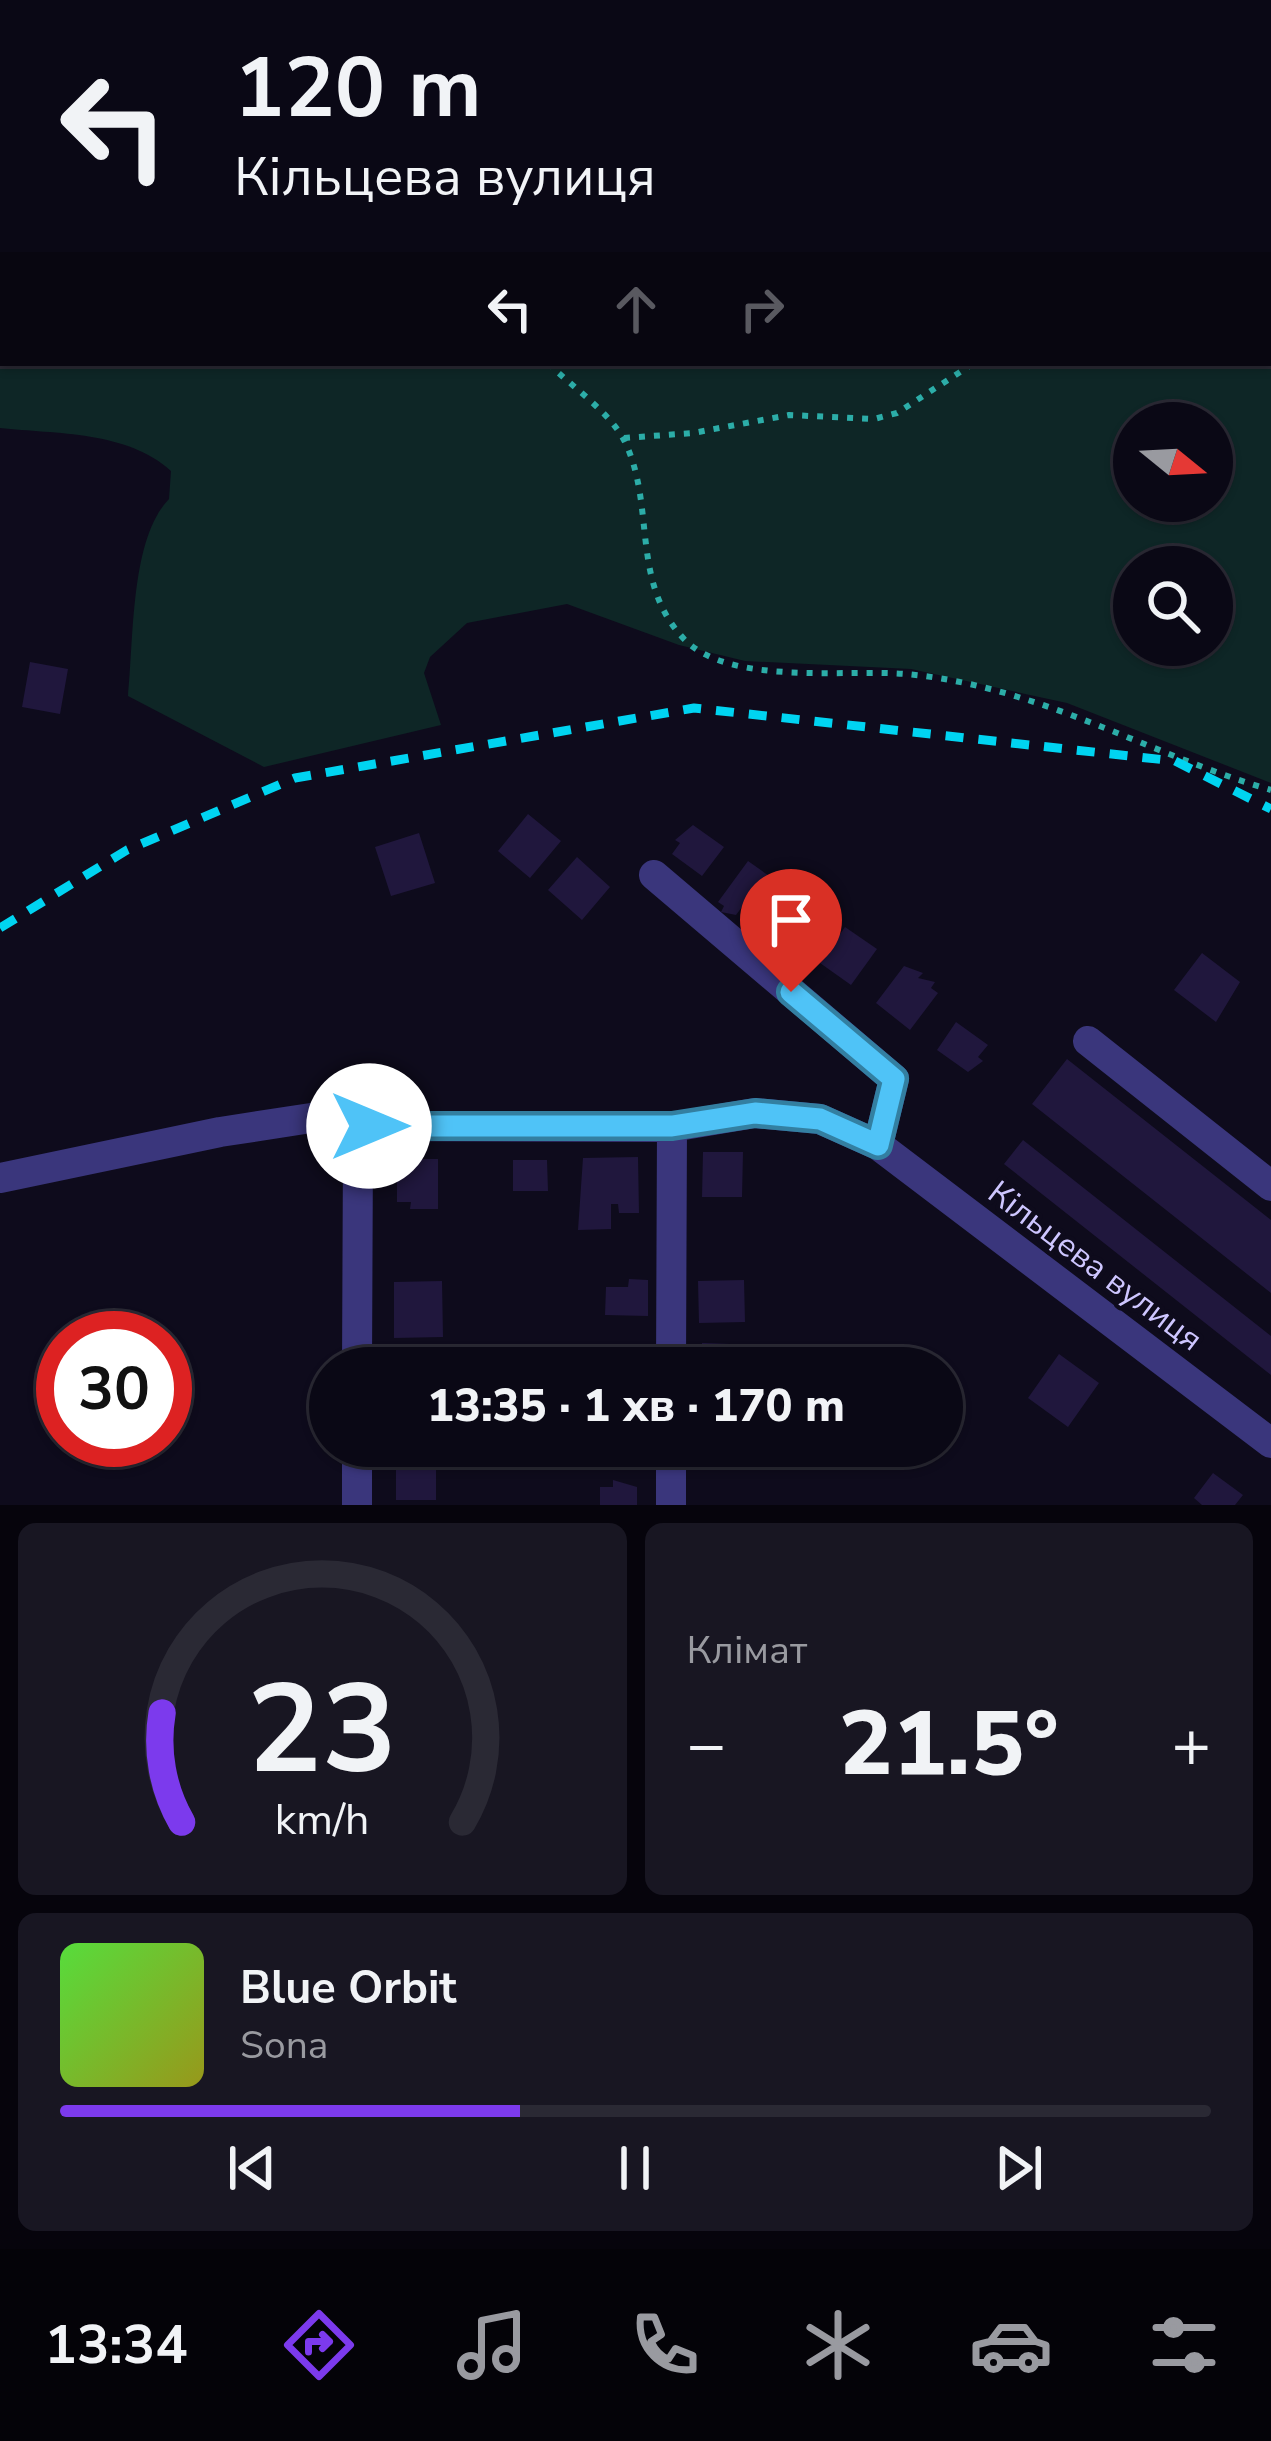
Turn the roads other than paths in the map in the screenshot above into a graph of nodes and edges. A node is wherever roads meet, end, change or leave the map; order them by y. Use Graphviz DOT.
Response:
graph roads {
  1 [pos="654,875"];
  2 [pos="1088,1041"];
  3 [pos="369,1126"];
  4 [pos="672,1126"];
  5 [pos="878,1145"];
  6 [pos="0,1178"];
  7 [pos="1271,1186"];
  8 [pos="357,1347"];
  9 [pos="671,1347"];
  10 [pos="1271,1444"];
  11 [pos="357,1467"];
  12 [pos="671,1467"];
  13 [pos="357,1505"];
  14 [pos="670,1505"];
  1 -- 5 [label="street"];
  2 -- 7 [label="street"];
  3 -- 4 [label="street, Кільцева вулиця"];
  3 -- 6 [label="street, Кільцева вулиця"];
  3 -- 8 [label="street"];
  4 -- 5 [label="street, Кільцева вулиця"];
  4 -- 9 [label="street"];
  5 -- 10 [label="street, Кільцева вулиця"];
  11 -- 13 [label="street"];
  12 -- 14 [label="street"];
}
